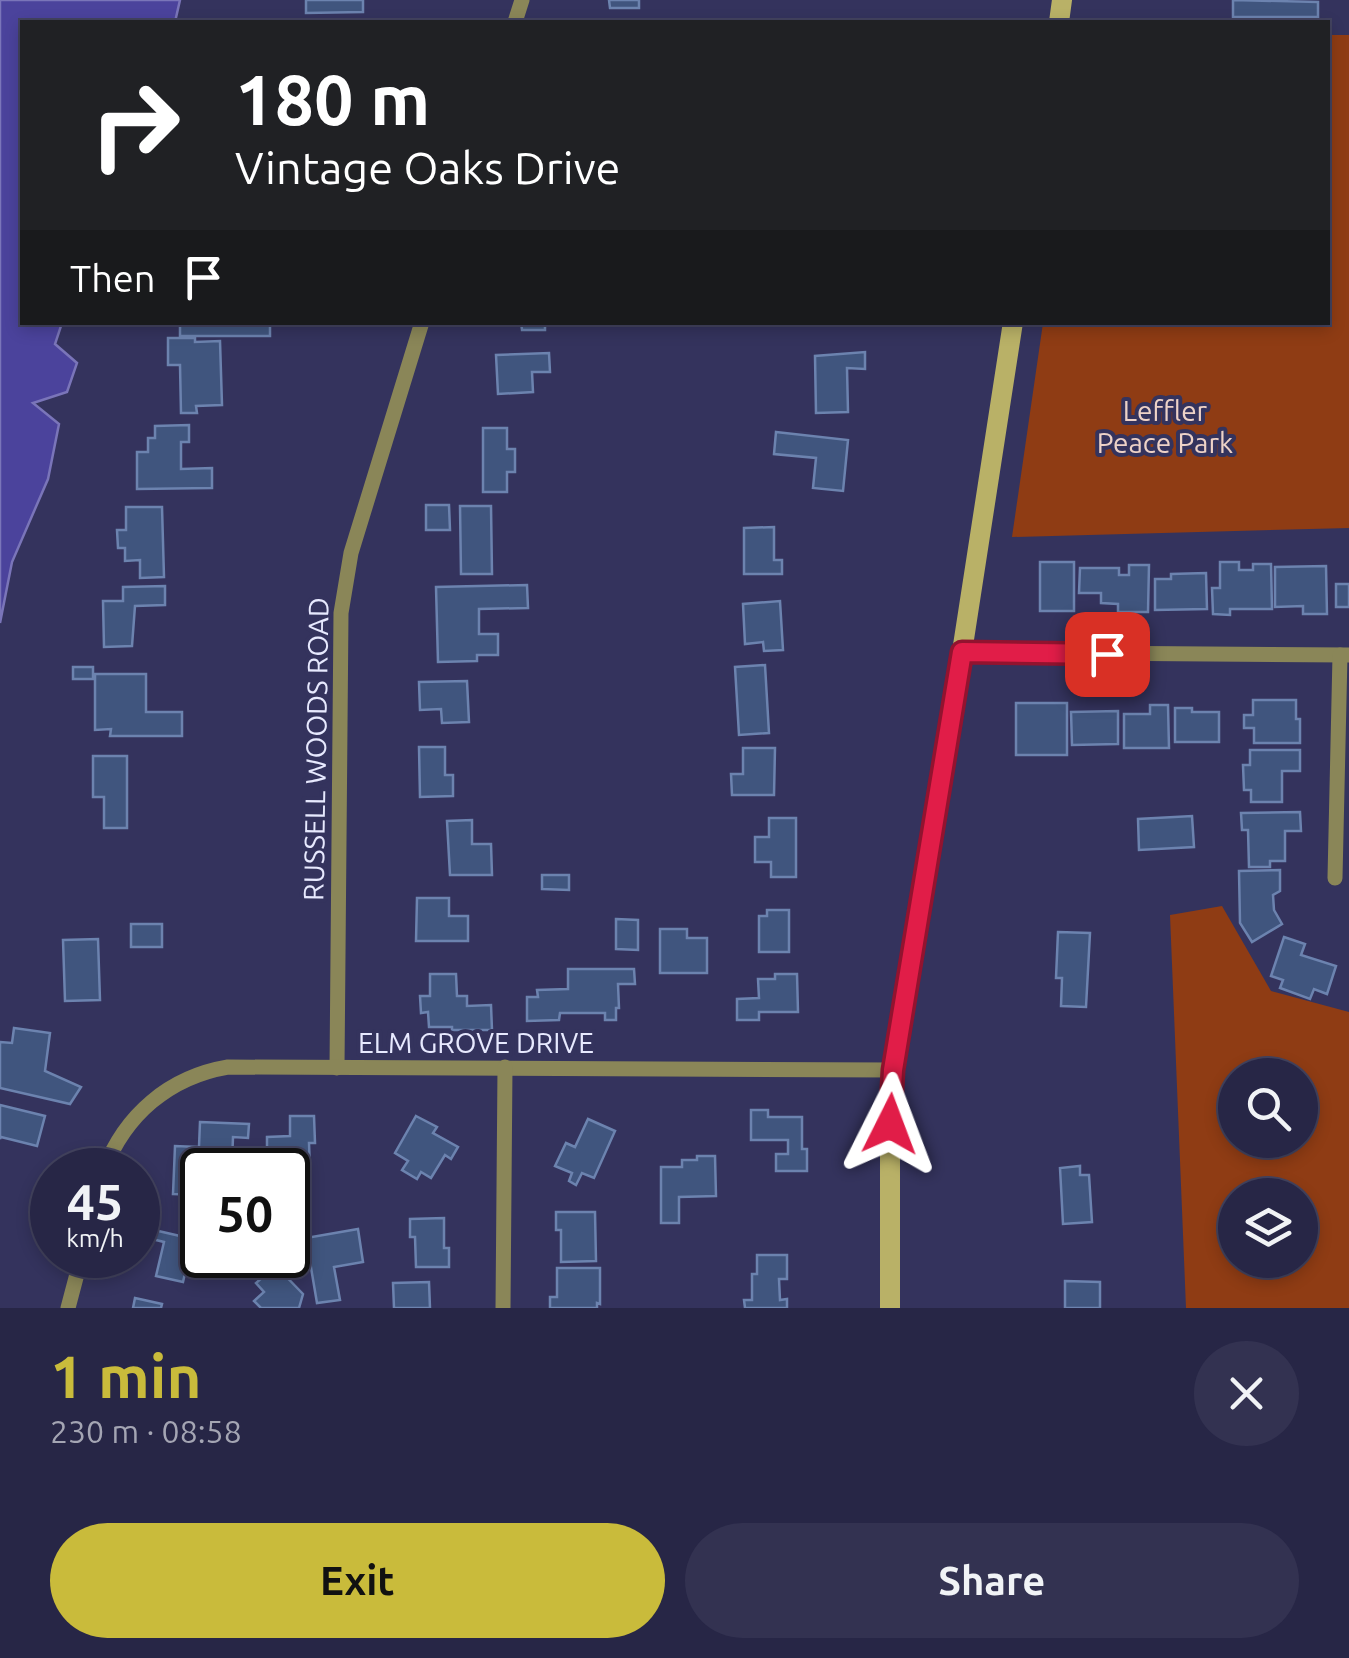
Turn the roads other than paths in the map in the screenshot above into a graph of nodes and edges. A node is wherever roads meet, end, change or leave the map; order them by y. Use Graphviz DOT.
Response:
graph roads {
  1 [pos="421,325"];
  2 [pos="1013,325"];
  3 [pos="962,652"];
  4 [pos="1344,656"];
  5 [pos="1336,878"];
  6 [pos="505,1067"];
  7 [pos="337,1068"];
  8 [pos="893,1070"];
  9 [pos="112,1148"];
  10 [pos="76,1278"];
  11 [pos="68,1308"];
  12 [pos="503,1308"];
  13 [pos="890,1308"];
  1 -- 7 [label="street, RUSSELL WOODS ROAD"];
  2 -- 3 [label="main road"];
  3 -- 4 [label="street"];
  3 -- 8 [label="main road"];
  4 -- 5 [label="street"];
  6 -- 7 [label="street, ELM GROVE DRIVE"];
  6 -- 8 [label="street, ELM GROVE DRIVE"];
  6 -- 12 [label="street"];
  7 -- 9 [label="street, ELM GROVE DRIVE"];
  8 -- 13 [label="main road"];
  10 -- 11 [label="street"];
}
